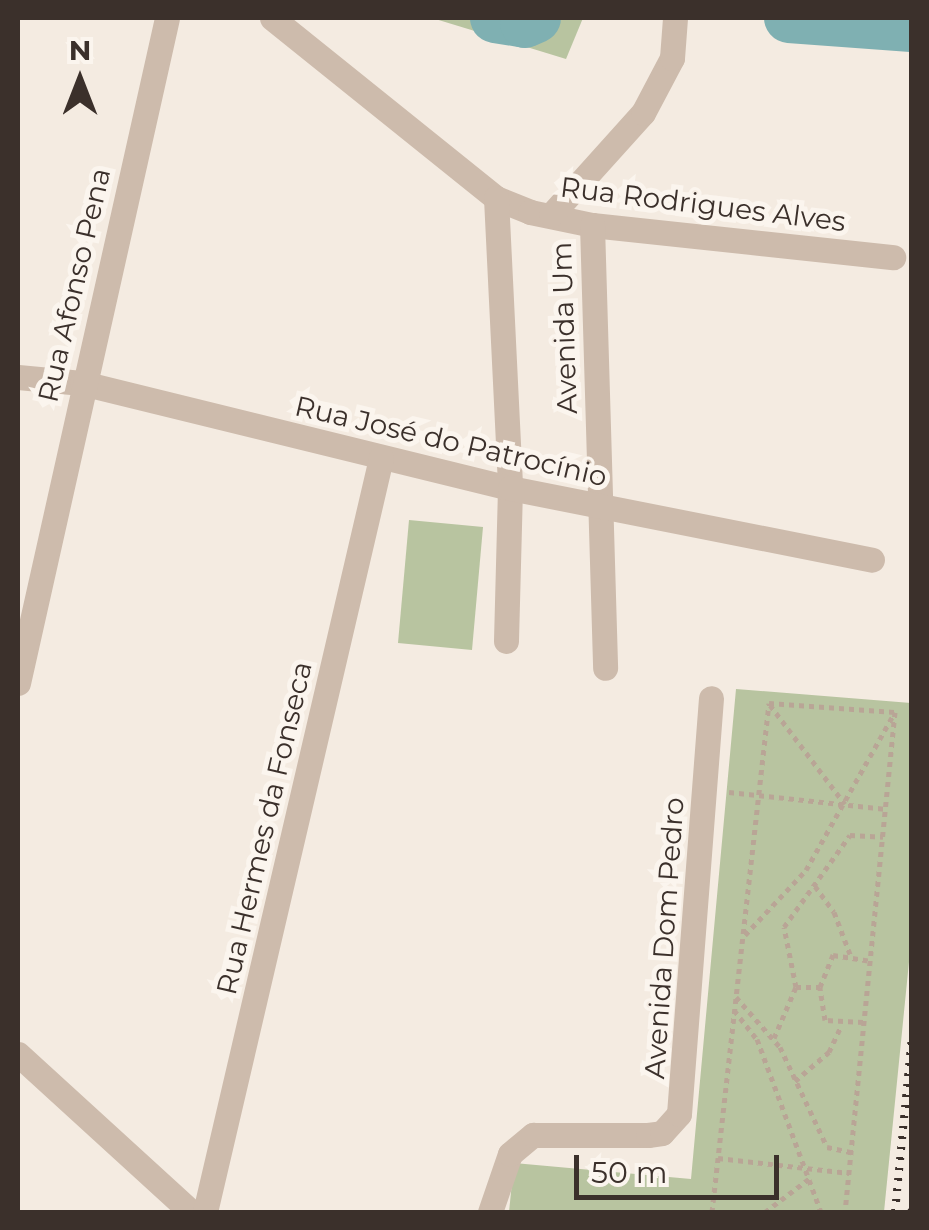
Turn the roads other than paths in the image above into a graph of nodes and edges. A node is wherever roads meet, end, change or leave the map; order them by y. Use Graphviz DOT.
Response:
graph roads {
  1 [pos="168,18"];
  2 [pos="272,18"];
  3 [pos="675,18"];
  4 [pos="496,198"];
  5 [pos="551,216"];
  6 [pos="592,226"];
  7 [pos="893,257"];
  8 [pos="18,377"];
  9 [pos="82,382"];
  10 [pos="381,458"];
  11 [pos="510,488"];
  12 [pos="599,506"];
  13 [pos="872,560"];
  14 [pos="506,641"];
  15 [pos="605,668"];
  16 [pos="18,683"];
  17 [pos="711,698"];
  18 [pos="20,1057"];
  19 [pos="191,1212"];
  20 [pos="205,1212"];
  21 [pos="490,1212"];
  1 -- 9 [label="street, Rua Afonso Pena"];
  2 -- 4 [label="street, Rua Rodrigues Alves"];
  3 -- 5 [label="street"];
  4 -- 5 [label="street, Rua Rodrigues Alves"];
  4 -- 11 [label="street"];
  5 -- 6 [label="street, Rua Rodrigues Alves"];
  6 -- 7 [label="street, Rua Rodrigues Alves"];
  6 -- 12 [label="street, Avenida Um"];
  8 -- 9 [label="street, Rua José do Patrocínio"];
  9 -- 10 [label="street, Rua José do Patrocínio"];
  9 -- 16 [label="street, Rua Afonso Pena"];
  10 -- 11 [label="street, Rua José do Patrocínio"];
  10 -- 20 [label="street, Rua Hermes da Fonseca"];
  11 -- 12 [label="street, Rua José do Patrocínio"];
  11 -- 14 [label="street"];
  12 -- 13 [label="street, Rua José do Patrocínio"];
  12 -- 15 [label="street, Avenida Um"];
  17 -- 21 [label="street, Avenida Dom Pedro"];
  18 -- 19 [label="street"];
}
